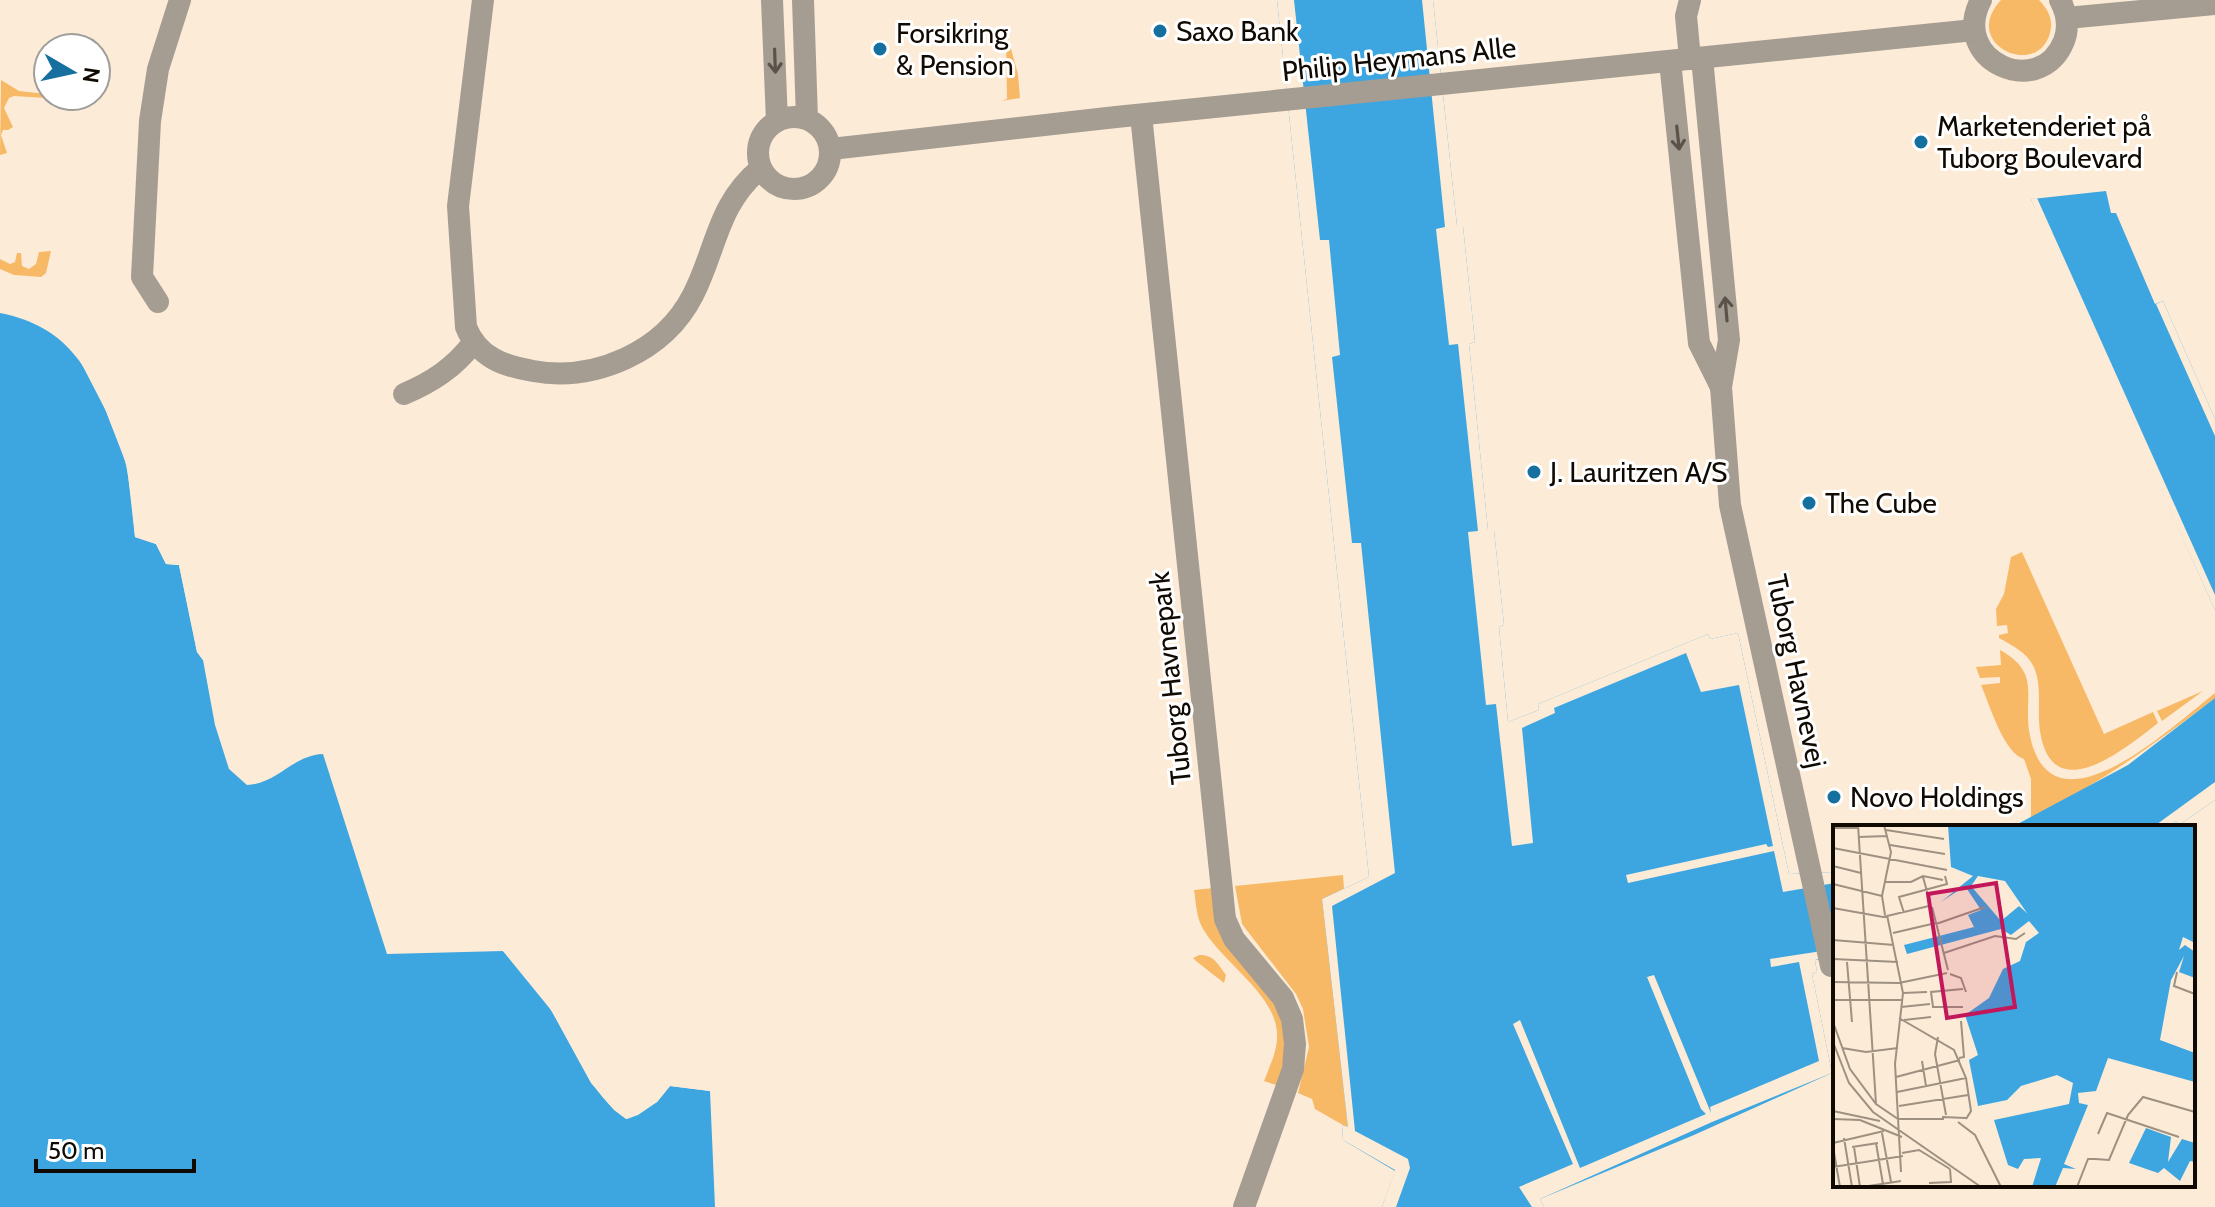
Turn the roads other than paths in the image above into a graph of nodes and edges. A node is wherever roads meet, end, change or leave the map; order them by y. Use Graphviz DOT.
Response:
graph roads {
  1 [pos="180,0"];
  2 [pos="483,0"];
  3 [pos="772,0"];
  4 [pos="803,0"];
  5 [pos="1981,0"];
  6 [pos="2215,4"];
  7 [pos="1684,5"];
  8 [pos="2063,9"];
  9 [pos="1974,30"];
  10 [pos="1687,59"];
  11 [pos="1141,115"];
  12 [pos="807,119"];
  13 [pos="777,121"];
  14 [pos="831,149"];
  15 [pos="761,168"];
  16 [pos="158,302"];
  17 [pos="473,343"];
  18 [pos="1721,387"];
  19 [pos="404,394"];
  20 [pos="1831,966"];
  21 [pos="1244,1207"];
  1 -- 16 [label="street"];
  2 -- 17 [label="street"];
  3 -- 13 [label="street, one-way"];
  4 -- 12 [label="street"];
  5 -- 9 [label="street"];
  6 -- 8 [label="street"];
  7 -- 10 [label="street, Tuborg Havnevej"];
  8 -- 9 [label="street"];
  9 -- 10 [label="street, Philip Heymans Alle"];
  10 -- 11 [label="street, Philip Heymans Alle"];
  18 -- 10 [label="street, Tuborg Havnevej, one-way"];
  10 -- 18 [label="street, Tuborg Havnevej, one-way"];
  11 -- 14 [label="street, Philip Heymans Alle"];
  11 -- 21 [label="street, Tuborg Havnepark"];
  12 -- 13 [label="street"];
  12 -- 14 [label="street"];
  13 -- 15 [label="street"];
  14 -- 15 [label="street"];
  15 -- 17 [label="street"];
  17 -- 19 [label="street"];
  18 -- 20 [label="street, Tuborg Havnevej"];
}
